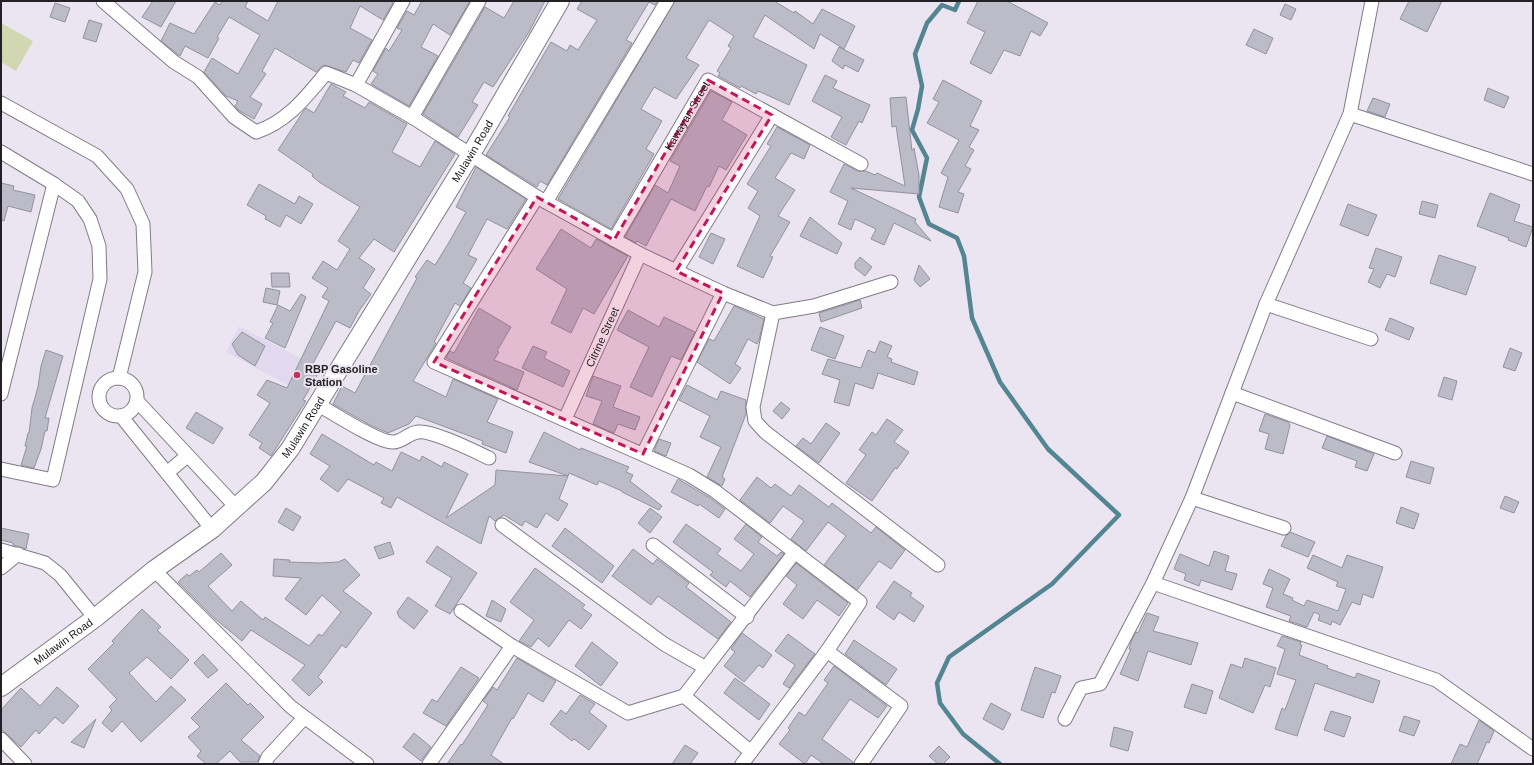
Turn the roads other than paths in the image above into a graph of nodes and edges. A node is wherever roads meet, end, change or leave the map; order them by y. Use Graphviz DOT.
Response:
graph roads {
  1 [pos="103,1"];
  2 [pos="403,1"];
  3 [pos="479,1"];
  4 [pos="560,1"];
  5 [pos="667,1"];
  6 [pos="1372,1"];
  7 [pos="356,85"];
  8 [pos="1,103"];
  9 [pos="1350,114"];
  10 [pos="772,115"];
  11 [pos="412,117"];
  12 [pos="1,152"];
  13 [pos="471,154"];
  14 [pos="862,164"];
  15 [pos="1533,174"];
  16 [pos="54,184"];
  17 [pos="542,200"];
  18 [pos="614,240"];
  19 [pos="640,254"];
  20 [pos="676,271"];
  21 [pos="891,282"];
  22 [pos="723,293"];
  23 [pos="1266,304"];
  24 [pos="773,313"];
  25 [pos="1371,339"];
  26 [pos="119,378"];
  27 [pos="1232,393"];
  28 [pos="1,394"];
  29 [pos="137,402"];
  30 [pos="317,404"];
  31 [pos="122,416"];
  32 [pos="565,419"];
  33 [pos="1395,453"];
  34 [pos="643,454"];
  35 [pos="187,456"];
  36 [pos="489,458"];
  37 [pos="1,469"];
  38 [pos="167,473"];
  39 [pos="1192,498"];
  40 [pos="237,508"];
  41 [pos="502,524"];
  42 [pos="1284,528"];
  43 [pos="212,529"];
  44 [pos="653,545"];
  45 [pos="1,550"];
  46 [pos="795,552"];
  47 [pos="18,554"];
  48 [pos="938,565"];
  49 [pos="1,568"];
  50 [pos="154,570"];
  51 [pos="1153,583"];
  52 [pos="461,611"];
  53 [pos="747,617"];
  54 [pos="95,618"];
  55 [pos="512,646"];
  56 [pos="827,651"];
  57 [pos="706,668"];
  58 [pos="1,687"];
  59 [pos="684,696"];
  60 [pos="304,718"];
  61 [pos="1065,719"];
  62 [pos="1,739"];
  63 [pos="1533,749"];
  64 [pos="751,752"];
  65 [pos="361,762"];
  66 [pos="25,764"];
  67 [pos="265,764"];
  68 [pos="429,764"];
  69 [pos="742,764"];
  70 [pos="861,764"];
  1 -- 7 [label="street"];
  2 -- 7 [label="street"];
  3 -- 11 [label="street"];
  4 -- 13 [label="main road, Mulawin Road"];
  5 -- 17 [label="street"];
  6 -- 9 [label="street"];
  7 -- 11 [label="street"];
  8 -- 26 [label="street"];
  9 -- 15 [label="street"];
  9 -- 23 [label="street"];
  10 -- 14 [label="street, Kawayan Street"];
  10 -- 18 [label="street, Kawayan Street"];
  10 -- 20 [label="street"];
  11 -- 13 [label="street"];
  12 -- 16 [label="street"];
  13 -- 17 [label="street"];
  13 -- 30 [label="main road, Mulawin Road"];
  16 -- 28 [label="street"];
  16 -- 37 [label="street"];
  17 -- 18 [label="street"];
  17 -- 32 [label="street"];
  18 -- 19 [label="street"];
  19 -- 20 [label="street"];
  19 -- 32 [label="street, Citrine Street"];
  20 -- 22 [label="street"];
  21 -- 24 [label="street"];
  22 -- 24 [label="street"];
  22 -- 34 [label="street"];
  23 -- 25 [label="street"];
  23 -- 27 [label="street"];
  24 -- 48 [label="street"];
  26 -- 29 [label="street"];
  26 -- 31 [label="street"];
  27 -- 33 [label="street"];
  27 -- 39 [label="street"];
  29 -- 31 [label="street"];
  29 -- 35 [label="street"];
  30 -- 36 [label="street"];
  30 -- 40 [label="main road, Mulawin Road"];
  31 -- 38 [label="street"];
  32 -- 34 [label="street"];
  34 -- 46 [label="street"];
  35 -- 38 [label="street"];
  35 -- 40 [label="street"];
  38 -- 43 [label="street"];
  39 -- 42 [label="street"];
  39 -- 51 [label="street"];
  40 -- 43 [label="main road, Mulawin Road"];
  41 -- 57 [label="street"];
  43 -- 50 [label="main road, Mulawin Road"];
  44 -- 53 [label="street"];
  45 -- 47 [label="street"];
  46 -- 53 [label="street"];
  46 -- 56 [label="street"];
  47 -- 49 [label="street"];
  47 -- 54 [label="street"];
  50 -- 54 [label="main road, Mulawin Road"];
  50 -- 60 [label="street"];
  51 -- 61 [label="street"];
  51 -- 63 [label="street"];
  52 -- 55 [label="street"];
  53 -- 57 [label="street"];
  54 -- 58 [label="main road, Mulawin Road"];
  55 -- 59 [label="street"];
  55 -- 68 [label="street"];
  56 -- 64 [label="street"];
  56 -- 70 [label="street"];
  57 -- 59 [label="street"];
  59 -- 64 [label="street"];
  60 -- 65 [label="street"];
  60 -- 67 [label="street"];
  62 -- 66 [label="street"];
  64 -- 69 [label="street"];
}
